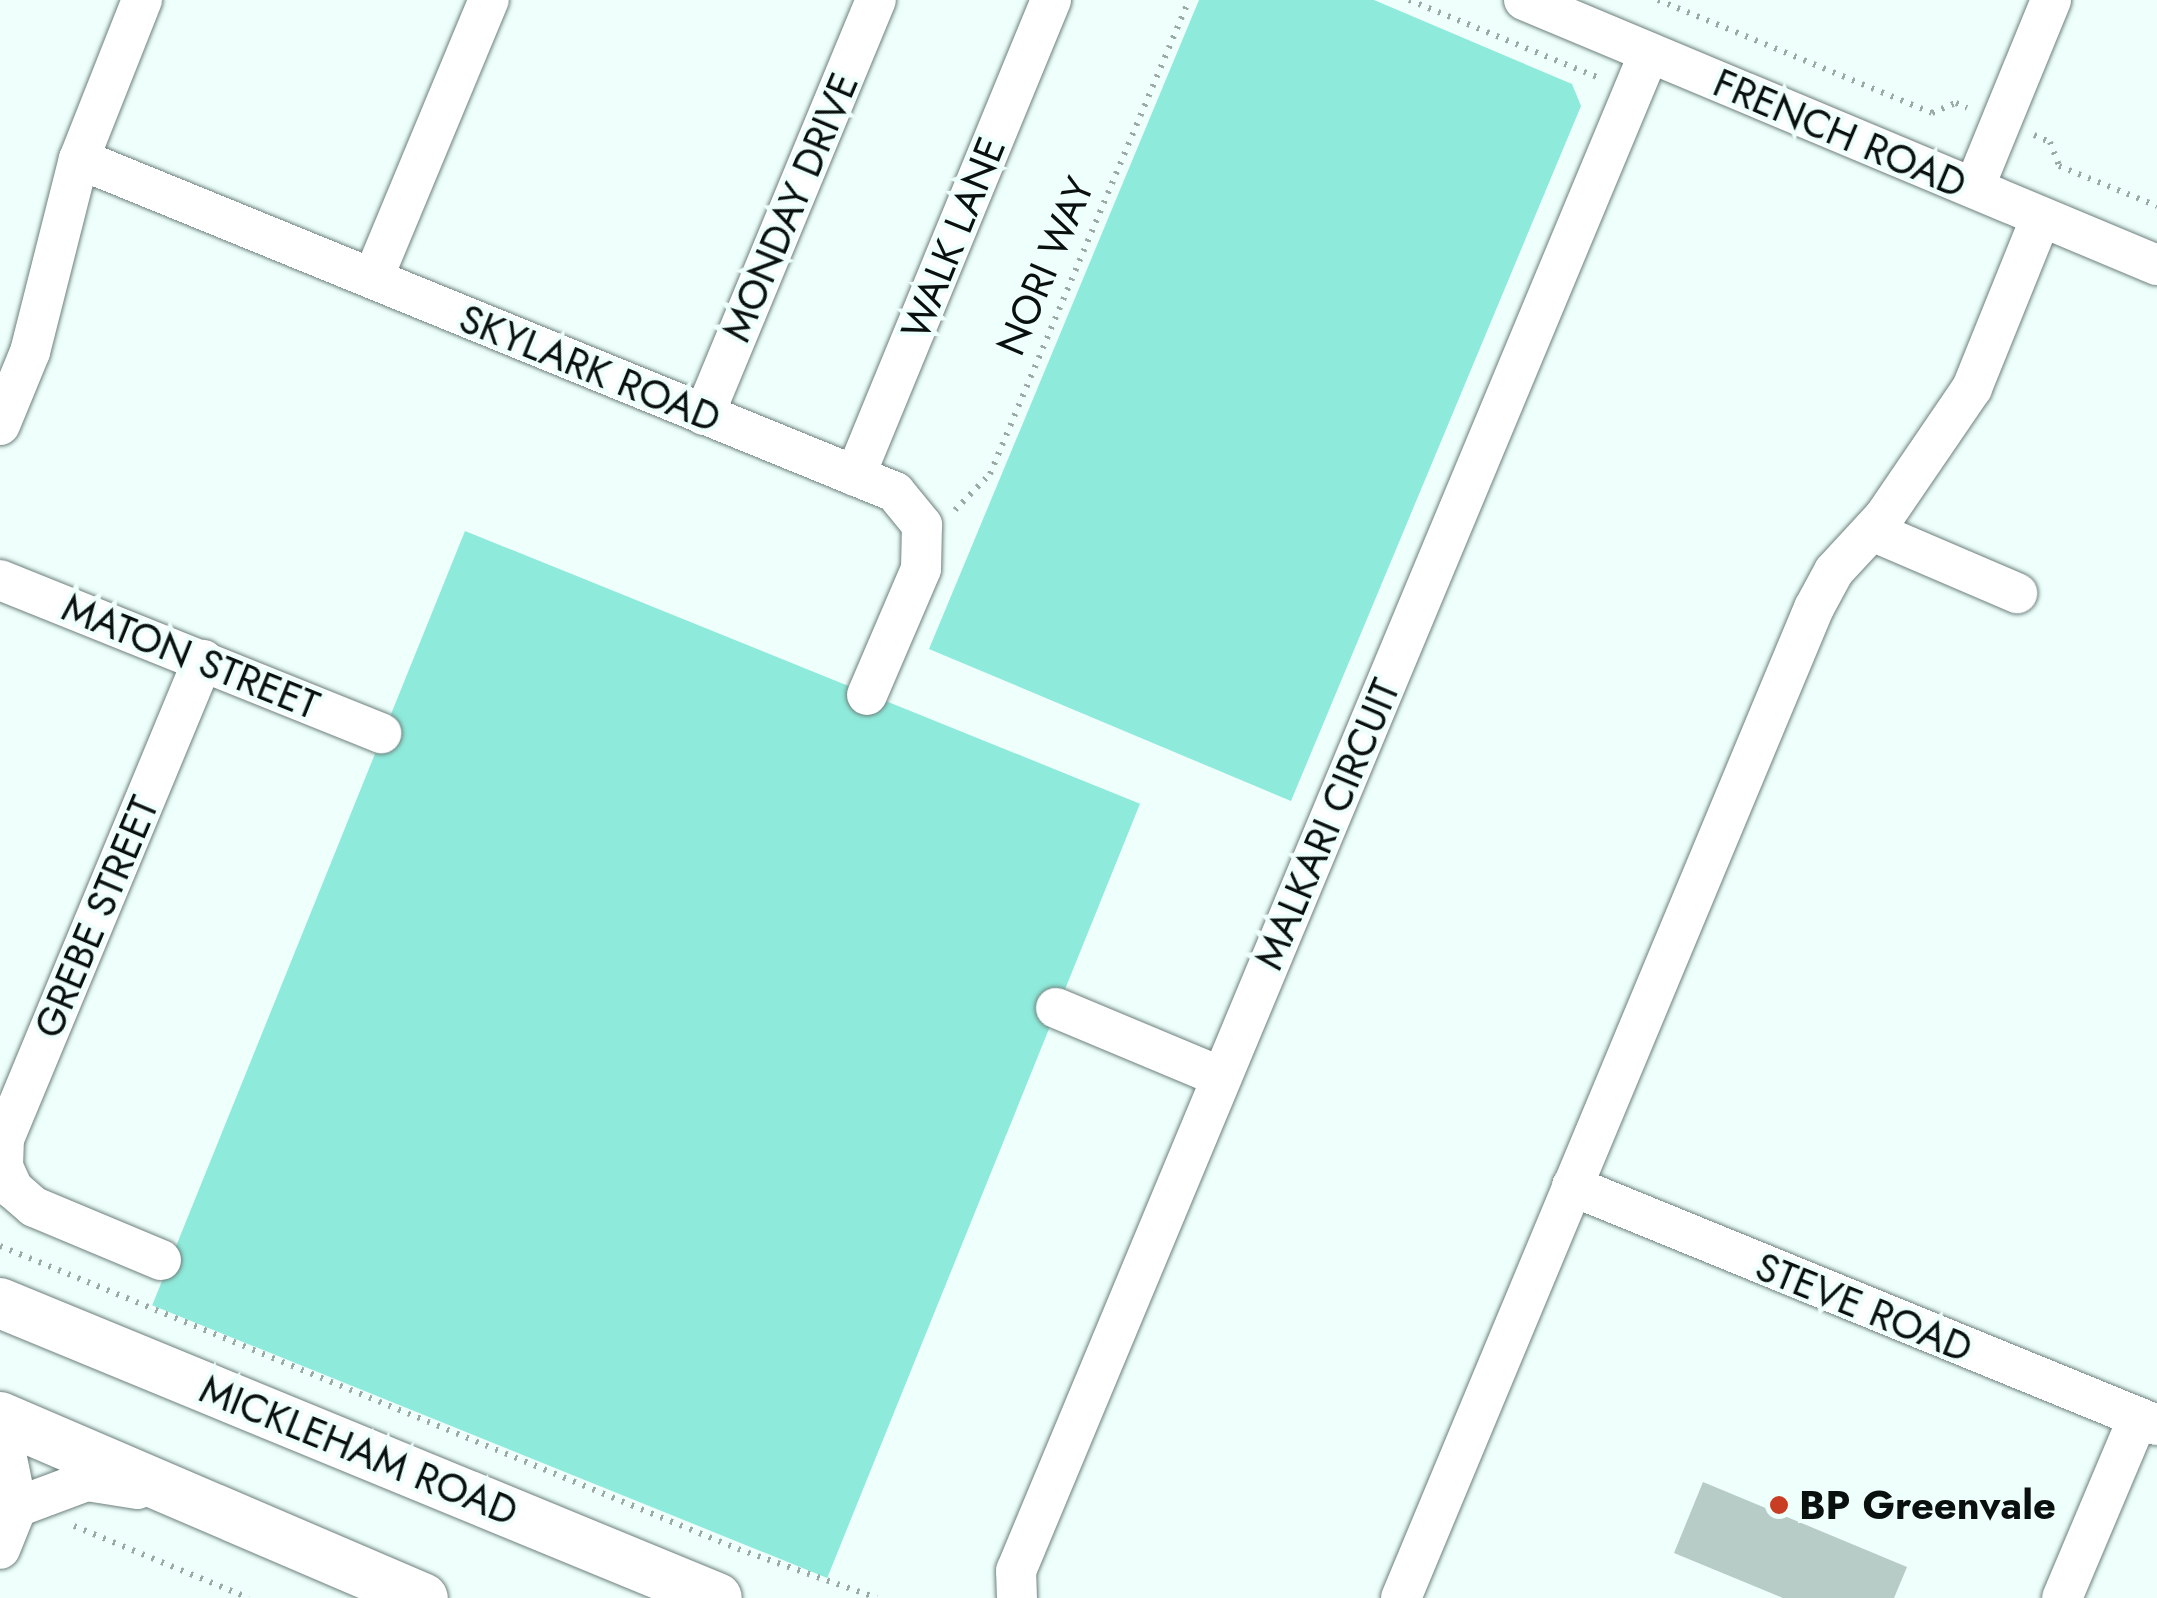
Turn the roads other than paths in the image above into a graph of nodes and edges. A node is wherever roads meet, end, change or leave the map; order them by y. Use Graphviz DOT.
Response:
graph roads {
  1 [pos="142,0"];
  2 [pos="489,0"];
  3 [pos="876,0"];
  4 [pos="1051,0"];
  5 [pos="2051,0"];
  6 [pos="1550,5"];
  7 [pos="1649,53"];
  8 [pos="78,160"];
  9 [pos="1974,188"];
  10 [pos="2041,218"];
  11 [pos="2157,265"];
  12 [pos="373,278"];
  13 [pos="704,415"];
  14 [pos="0,425"];
  15 [pos="855,476"];
  16 [pos="1872,531"];
  17 [pos="0,580"];
  18 [pos="2016,594"];
  19 [pos="203,660"];
  20 [pos="867,695"];
  21 [pos="381,732"];
  22 [pos="1056,1008"];
  23 [pos="1221,1077"];
  24 [pos="1572,1186"];
  25 [pos="161,1260"];
  26 [pos="0,1304"];
  27 [pos="0,1421"];
  28 [pos="2148,1421"];
  29 [pos="165,1492"];
  30 [pos="16,1507"];
  31 [pos="0,1550"];
  32 [pos="423,1598"];
  33 [pos="717,1598"];
  34 [pos="1016,1598"];
  35 [pos="1401,1598"];
  36 [pos="2062,1598"];
  1 -- 8 [label="street"];
  2 -- 12 [label="street"];
  3 -- 13 [label="street, MONDAY DRIVE"];
  4 -- 15 [label="street, WALK LANE"];
  5 -- 9 [label="street"];
  6 -- 7 [label="street, FRENCH ROAD"];
  7 -- 9 [label="street, FRENCH ROAD"];
  7 -- 23 [label="street, MALKARI CIRCUIT"];
  8 -- 12 [label="street, SKYLARK ROAD"];
  8 -- 14 [label="street"];
  9 -- 10 [label="street, FRENCH ROAD"];
  10 -- 11 [label="street, FRENCH ROAD"];
  10 -- 16 [label="street"];
  12 -- 13 [label="street, SKYLARK ROAD"];
  13 -- 15 [label="street, SKYLARK ROAD"];
  15 -- 20 [label="street, SKYLARK ROAD"];
  16 -- 18 [label="street"];
  16 -- 24 [label="street"];
  17 -- 19 [label="street, MATON STREET"];
  19 -- 21 [label="street, MATON STREET"];
  19 -- 25 [label="street, GREBE STREET"];
  22 -- 23 [label="street"];
  23 -- 34 [label="street, MALKARI CIRCUIT"];
  24 -- 28 [label="street, STEVE ROAD"];
  24 -- 35 [label="street"];
  26 -- 33 [label="main road, MICKLEHAM ROAD"];
  27 -- 29 [label="main road"];
  27 -- 30 [label="street"];
  28 -- 36 [label="street"];
  29 -- 30 [label="street"];
  29 -- 32 [label="main road"];
  30 -- 31 [label="street"];
}
